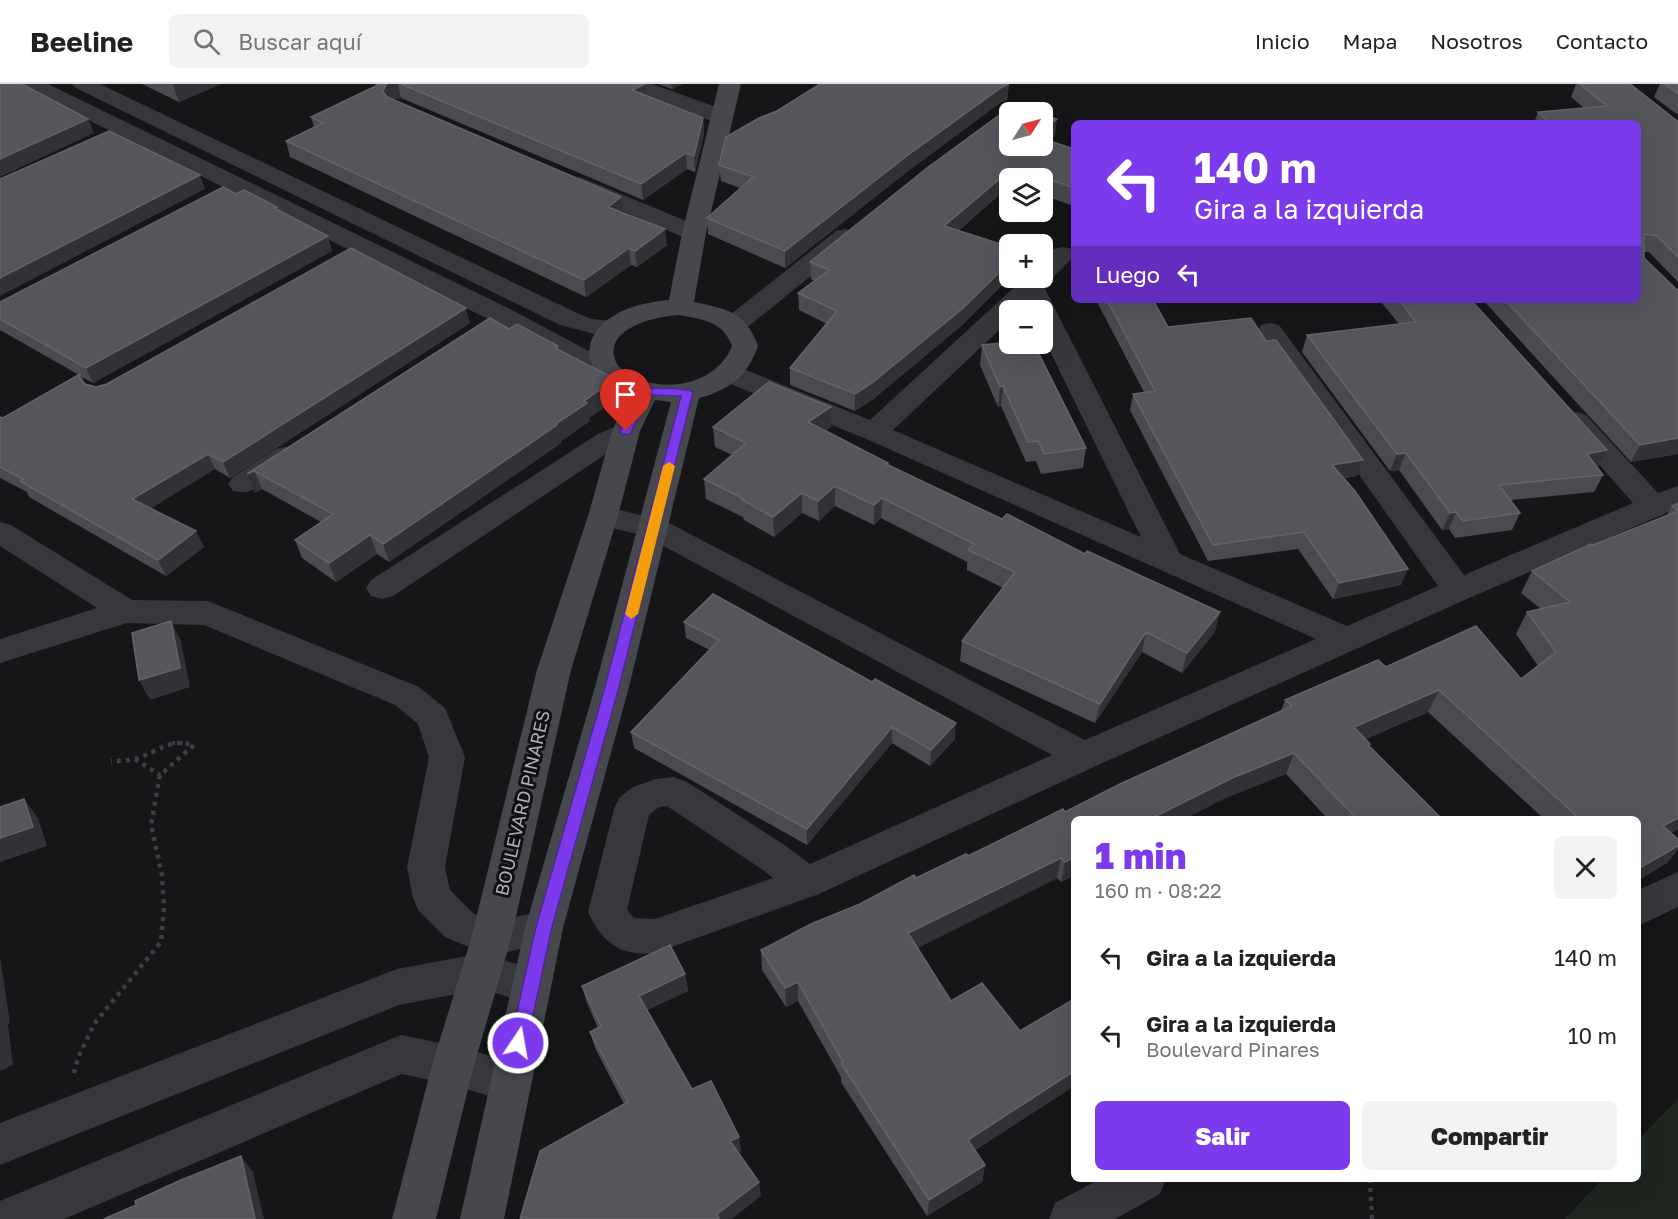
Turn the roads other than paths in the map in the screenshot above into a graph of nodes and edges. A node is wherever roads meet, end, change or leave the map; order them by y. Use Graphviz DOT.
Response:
graph roads {
  1 [pos="30,84"];
  2 [pos="83,84"];
  3 [pos="632,84"];
  4 [pos="730,84"];
  5 [pos="152,117"];
  6 [pos="722,117"];
  7 [pos="115,135"];
  8 [pos="738,135"];
  9 [pos="714,148"];
  10 [pos="264,171"];
  11 [pos="563,177"];
  12 [pos="226,190"];
  13 [pos="862,222"];
  14 [pos="391,231"];
  15 [pos="694,233"];
  16 [pos="354,254"];
  17 [pos="1063,254"];
  18 [pos="1053,264"];
  19 [pos="1028,288"];
  20 [pos="1042,288"];
  21 [pos="529,298"];
  22 [pos="680,307"];
  23 [pos="493,323"];
  24 [pos="735,324"];
  25 [pos="614,328"];
  26 [pos="1270,331"];
  27 [pos="609,373"];
  28 [pos="731,374"];
  29 [pos="645,391"];
  30 [pos="687,392"];
  31 [pos="1560,404"];
  32 [pos="626,431"];
  33 [pos="874,432"];
  34 [pos="303,445"];
  35 [pos="243,484"];
  36 [pos="1666,502"];
  37 [pos="603,516"];
  38 [pos="654,528"];
  39 [pos="0,532"];
  40 [pos="1168,560"];
  41 [pos="382,588"];
  42 [pos="1458,590"];
  43 [pos="126,611"];
  44 [pos="1348,640"];
  45 [pos="0,651"];
  46 [pos="1084,756"];
  47 [pos="806,883"];
  48 [pos="1678,888"];
  49 [pos="1641,907"];
  50 [pos="544,927"];
  51 [pos="487,955"];
  52 [pos="530,986"];
  53 [pos="453,1065"];
  54 [pos="510,1082"];
  55 [pos="0,1144"];
  56 [pos="1139,1182"];
  57 [pos="11,1219"];
  58 [pos="414,1219"];
  59 [pos="482,1219"];
  60 [pos="1071,1219"];
  1 -- 7 [label="street"];
  2 -- 5 [label="street"];
  3 -- 6 [label="street"];
  4 -- 6 [label="street"];
  5 -- 7 [label="street"];
  5 -- 10 [label="street"];
  6 -- 9 [label="street"];
  7 -- 12 [label="street"];
  8 -- 9 [label="street"];
  9 -- 15 [label="street"];
  10 -- 12 [label="street"];
  10 -- 14 [label="street"];
  11 -- 15 [label="street"];
  12 -- 16 [label="street"];
  13 -- 24 [label="street"];
  14 -- 16 [label="street"];
  14 -- 21 [label="street"];
  15 -- 22 [label="street"];
  16 -- 23 [label="street"];
  17 -- 18 [label="street"];
  19 -- 33 [label="street"];
  20 -- 40 [label="street"];
  21 -- 23 [label="street"];
  21 -- 25 [label="street"];
  22 -- 24 [label="street"];
  22 -- 25 [label="street"];
  23 -- 27 [label="street"];
  24 -- 28 [label="street"];
  25 -- 27 [label="street"];
  26 -- 42 [label="street"];
  27 -- 29 [label="street"];
  28 -- 30 [label="street"];
  28 -- 33 [label="street"];
  29 -- 30 [label="street"];
  29 -- 32 [label="street, BOULEVARD PINARES"];
  30 -- 38 [label="street"];
  31 -- 36 [label="street"];
  32 -- 37 [label="street, BOULEVARD PINARES"];
  32 -- 41 [label="street"];
  33 -- 40 [label="street"];
  34 -- 35 [label="street"];
  36 -- 42 [label="street"];
  37 -- 38 [label="street"];
  37 -- 51 [label="street, BOULEVARD PINARES"];
  38 -- 46 [label="street"];
  38 -- 50 [label="street"];
  39 -- 43 [label="street"];
  40 -- 44 [label="street"];
  42 -- 44 [label="street"];
  43 -- 45 [label="street"];
  43 -- 51 [label="street"];
  44 -- 46 [label="street"];
  46 -- 47 [label="street"];
  47 -- 47 [label="street"];
  48 -- 49 [label="street"];
  50 -- 51 [label="street"];
  50 -- 52 [label="street"];
  51 -- 52 [label="street"];
  51 -- 53 [label="street, BOULEVARD PINARES"];
  51 -- 55 [label="street"];
  52 -- 54 [label="street"];
  53 -- 54 [label="street"];
  53 -- 57 [label="street"];
  53 -- 58 [label="street, BOULEVARD PINARES"];
  54 -- 59 [label="street"];
  56 -- 60 [label="street"];
}
